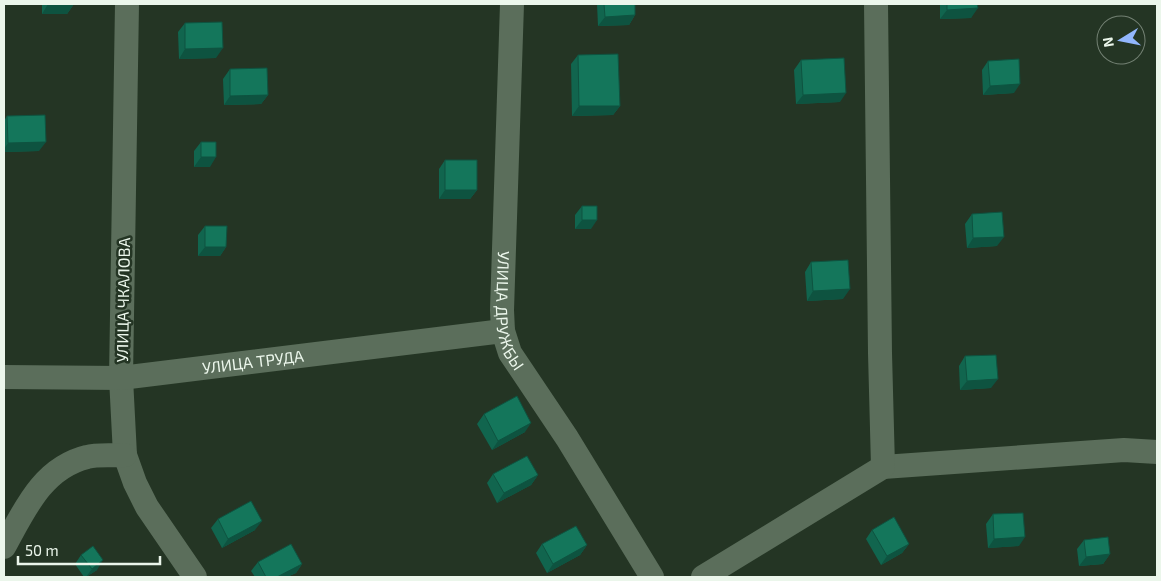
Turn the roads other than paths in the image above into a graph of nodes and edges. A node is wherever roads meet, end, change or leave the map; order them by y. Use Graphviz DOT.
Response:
graph roads {
  1 [pos="127,4"];
  2 [pos="512,4"];
  3 [pos="876,4"];
  4 [pos="503,331"];
  5 [pos="4,377"];
  6 [pos="121,378"];
  7 [pos="1157,452"];
  8 [pos="125,455"];
  9 [pos="883,468"];
  10 [pos="4,547"];
  11 [pos="195,577"];
  12 [pos="652,577"];
  13 [pos="703,577"];
  1 -- 6 [label="street, УЛИЦА ЧКАЛОВА"];
  2 -- 4 [label="street, УЛИЦА ДРУЖБЫ"];
  3 -- 9 [label="street"];
  4 -- 6 [label="street, УЛИЦА ТРУДА"];
  4 -- 12 [label="street, УЛИЦА ДРУЖБЫ"];
  5 -- 6 [label="street, УЛИЦА ТРУДА"];
  6 -- 8 [label="street, УЛИЦА ЧКАЛОВА"];
  7 -- 9 [label="street"];
  8 -- 10 [label="street"];
  8 -- 11 [label="street, УЛИЦА ЧКАЛОВА"];
  9 -- 13 [label="street"];
}
